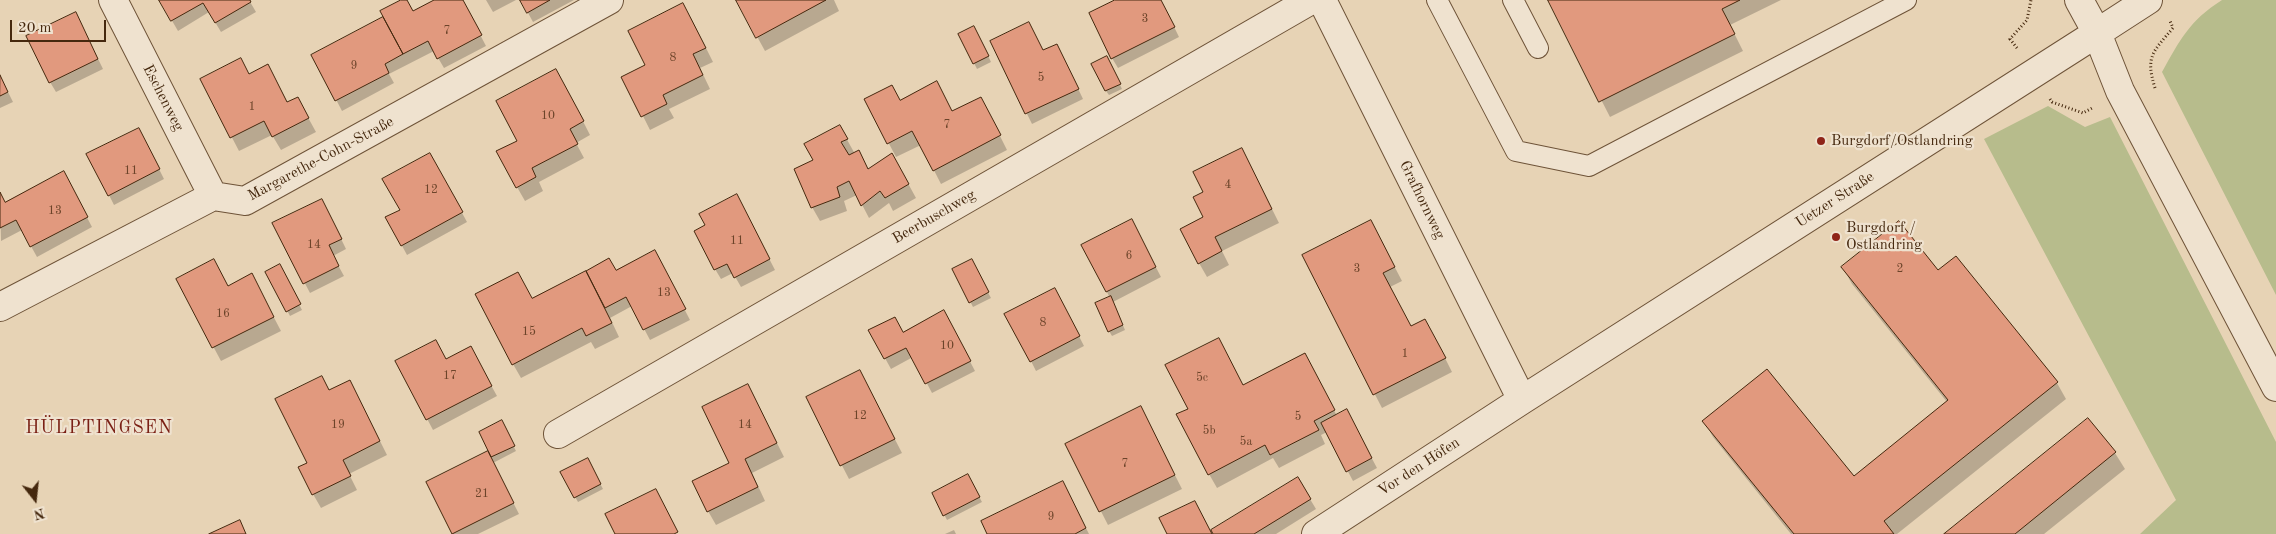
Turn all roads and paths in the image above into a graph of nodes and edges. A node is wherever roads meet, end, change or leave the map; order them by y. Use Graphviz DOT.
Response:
graph roads {
  1 [pos="114,0"];
  2 [pos="609,0"];
  3 [pos="1311,0"];
  4 [pos="1322,0"];
  5 [pos="1436,0"];
  6 [pos="1512,0"];
  7 [pos="1906,0"];
  8 [pos="2079,0"];
  9 [pos="2157,7"];
  10 [pos="2097,33"];
  11 [pos="1538,48"];
  12 [pos="2156,92"];
  13 [pos="213,196"];
  14 [pos="0,307"];
  15 [pos="2276,387"];
  16 [pos="1522,400"];
  17 [pos="558,434"];
  18 [pos="1316,534"];
  1 -- 13 [label="street, Eschenweg"];
  2 -- 13 [label="street, Margarethe-Cohn-Straße"];
  3 -- 17 [label="street, Beerbuschweg"];
  4 -- 16 [label="street, Grafhornweg"];
  5 -- 7 [label="lane"];
  6 -- 11 [label="lane"];
  8 -- 10 [label="street"];
  9 -- 10 [label="street, Uetzer Straße"];
  9 -- 12 [label="path"];
  10 -- 15 [label="street"];
  10 -- 16 [label="street, Uetzer Straße"];
  13 -- 14 [label="street"];
  16 -- 18 [label="street, Vor den Höfen"];
}
